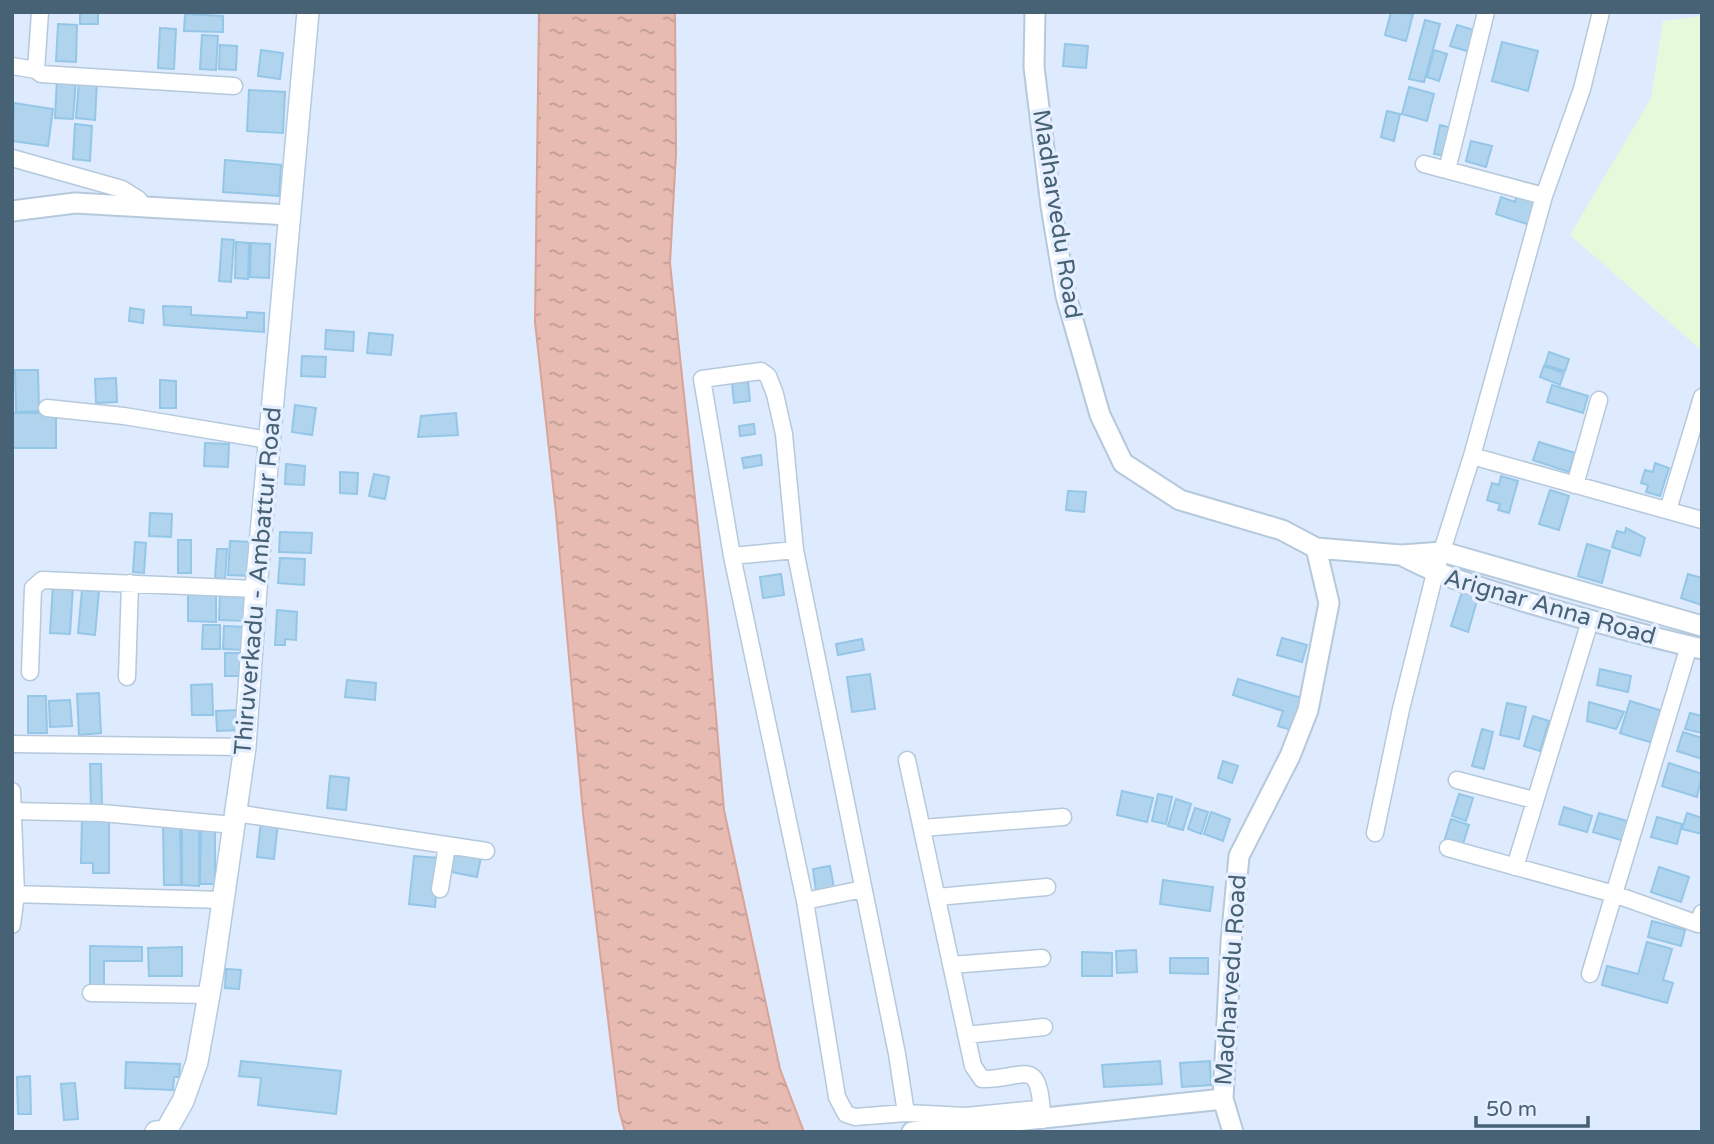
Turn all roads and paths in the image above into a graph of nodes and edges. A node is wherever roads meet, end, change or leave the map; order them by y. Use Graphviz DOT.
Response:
graph roads {
  1 [pos="40,12"];
  2 [pos="308,12"];
  3 [pos="1035,12"];
  4 [pos="1486,12"];
  5 [pos="1601,12"];
  6 [pos="12,66"];
  7 [pos="36,70"];
  8 [pos="234,86"];
  9 [pos="12,158"];
  10 [pos="1424,164"];
  11 [pos="1447,170"];
  12 [pos="1544,196"];
  13 [pos="145,208"];
  14 [pos="12,211"];
  15 [pos="288,215"];
  16 [pos="1702,397"];
  17 [pos="1599,400"];
  18 [pos="47,408"];
  19 [pos="269,440"];
  20 [pos="1472,456"];
  21 [pos="1575,485"];
  22 [pos="1668,510"];
  23 [pos="1702,520"];
  24 [pos="1317,548"];
  25 [pos="795,550"];
  26 [pos="1443,552"];
  27 [pos="1401,555"];
  28 [pos="732,556"];
  29 [pos="1435,573"];
  30 [pos="130,583"];
  31 [pos="256,589"];
  32 [pos="1590,621"];
  33 [pos="1702,626"];
  34 [pos="1695,648"];
  35 [pos="30,672"];
  36 [pos="127,677"];
  37 [pos="12,744"];
  38 [pos="245,747"];
  39 [pos="907,760"];
  40 [pos="1457,780"];
  41 [pos="12,791"];
  42 [pos="1534,800"];
  43 [pos="14,811"];
  44 [pos="1063,817"];
  45 [pos="235,819"];
  46 [pos="922,828"];
  47 [pos="1375,832"];
  48 [pos="447,846"];
  49 [pos="1448,848"];
  50 [pos="486,851"];
  51 [pos="1515,867"];
  52 [pos="1047,887"];
  53 [pos="439,889"];
  54 [pos="863,890"];
  55 [pos="14,894"];
  56 [pos="1614,894"];
  57 [pos="937,897"];
  58 [pos="223,900"];
  59 [pos="805,901"];
  60 [pos="1701,921"];
  61 [pos="12,925"];
  62 [pos="1042,958"];
  63 [pos="951,965"];
  64 [pos="1590,974"];
  65 [pos="91,993"];
  66 [pos="209,995"];
  67 [pos="1044,1027"];
  68 [pos="966,1035"];
  69 [pos="1223,1099"];
  70 [pos="906,1113"];
  71 [pos="1042,1116"];
  72 [pos="163,1131"];
  73 [pos="912,1132"];
  74 [pos="1233,1132"];
  1 -- 7 [label="street"];
  2 -- 15 [label="main road, Thiruverkadu - Ambattur Road"];
  3 -- 24 [label="street, Madharvedu Road"];
  4 -- 11 [label="street"];
  5 -- 12 [label="street"];
  6 -- 7 [label="street"];
  7 -- 8 [label="street"];
  9 -- 13 [label="street"];
  10 -- 11 [label="street"];
  11 -- 12 [label="street"];
  12 -- 20 [label="street"];
  13 -- 14 [label="street"];
  13 -- 15 [label="street"];
  15 -- 19 [label="main road, Thiruverkadu - Ambattur Road"];
  16 -- 22 [label="street"];
  17 -- 21 [label="street"];
  18 -- 19 [label="street"];
  19 -- 31 [label="main road, Thiruverkadu - Ambattur Road"];
  20 -- 21 [label="street"];
  20 -- 26 [label="street"];
  21 -- 22 [label="street"];
  22 -- 23 [label="street"];
  24 -- 27 [label="street, Arignar Anna Road"];
  24 -- 69 [label="street, Madharvedu Road"];
  25 -- 28 [label="street"];
  25 -- 28 [label="street"];
  25 -- 54 [label="street"];
  26 -- 27 [label="street, Arignar Anna Road"];
  26 -- 29 [label="street"];
  26 -- 33 [label="street, Arignar Anna Road"];
  27 -- 29 [label="street, Arignar Anna Road"];
  28 -- 59 [label="street"];
  29 -- 32 [label="street, Arignar Anna Road"];
  29 -- 47 [label="street"];
  30 -- 31 [label="street"];
  30 -- 35 [label="street"];
  30 -- 36 [label="street"];
  31 -- 38 [label="main road, Thiruverkadu - Ambattur Road"];
  32 -- 34 [label="street, Arignar Anna Road"];
  32 -- 42 [label="street"];
  34 -- 56 [label="street"];
  37 -- 38 [label="street"];
  38 -- 45 [label="main road, Thiruverkadu - Ambattur Road"];
  39 -- 46 [label="street"];
  40 -- 42 [label="street"];
  41 -- 43 [label="street"];
  42 -- 51 [label="street"];
  43 -- 45 [label="street"];
  43 -- 55 [label="street"];
  44 -- 46 [label="street"];
  45 -- 48 [label="street"];
  45 -- 58 [label="main road, Thiruverkadu - Ambattur Road"];
  46 -- 57 [label="street"];
  48 -- 50 [label="street"];
  48 -- 53 [label="street"];
  49 -- 51 [label="street"];
  51 -- 56 [label="street"];
  52 -- 57 [label="street"];
  54 -- 59 [label="street"];
  54 -- 70 [label="street"];
  55 -- 58 [label="street"];
  55 -- 61 [label="street"];
  56 -- 60 [label="street"];
  56 -- 64 [label="street"];
  57 -- 63 [label="street"];
  58 -- 66 [label="main road, Thiruverkadu - Ambattur Road"];
  59 -- 70 [label="street"];
  62 -- 63 [label="street"];
  63 -- 68 [label="street"];
  65 -- 66 [label="street"];
  66 -- 72 [label="main road, Thiruverkadu - Ambattur Road"];
  67 -- 68 [label="street"];
  68 -- 71 [label="street"];
  69 -- 71 [label="street"];
  69 -- 74 [label="street, Madharvedu Road"];
  70 -- 71 [label="street"];
  71 -- 73 [label="street"];
}
